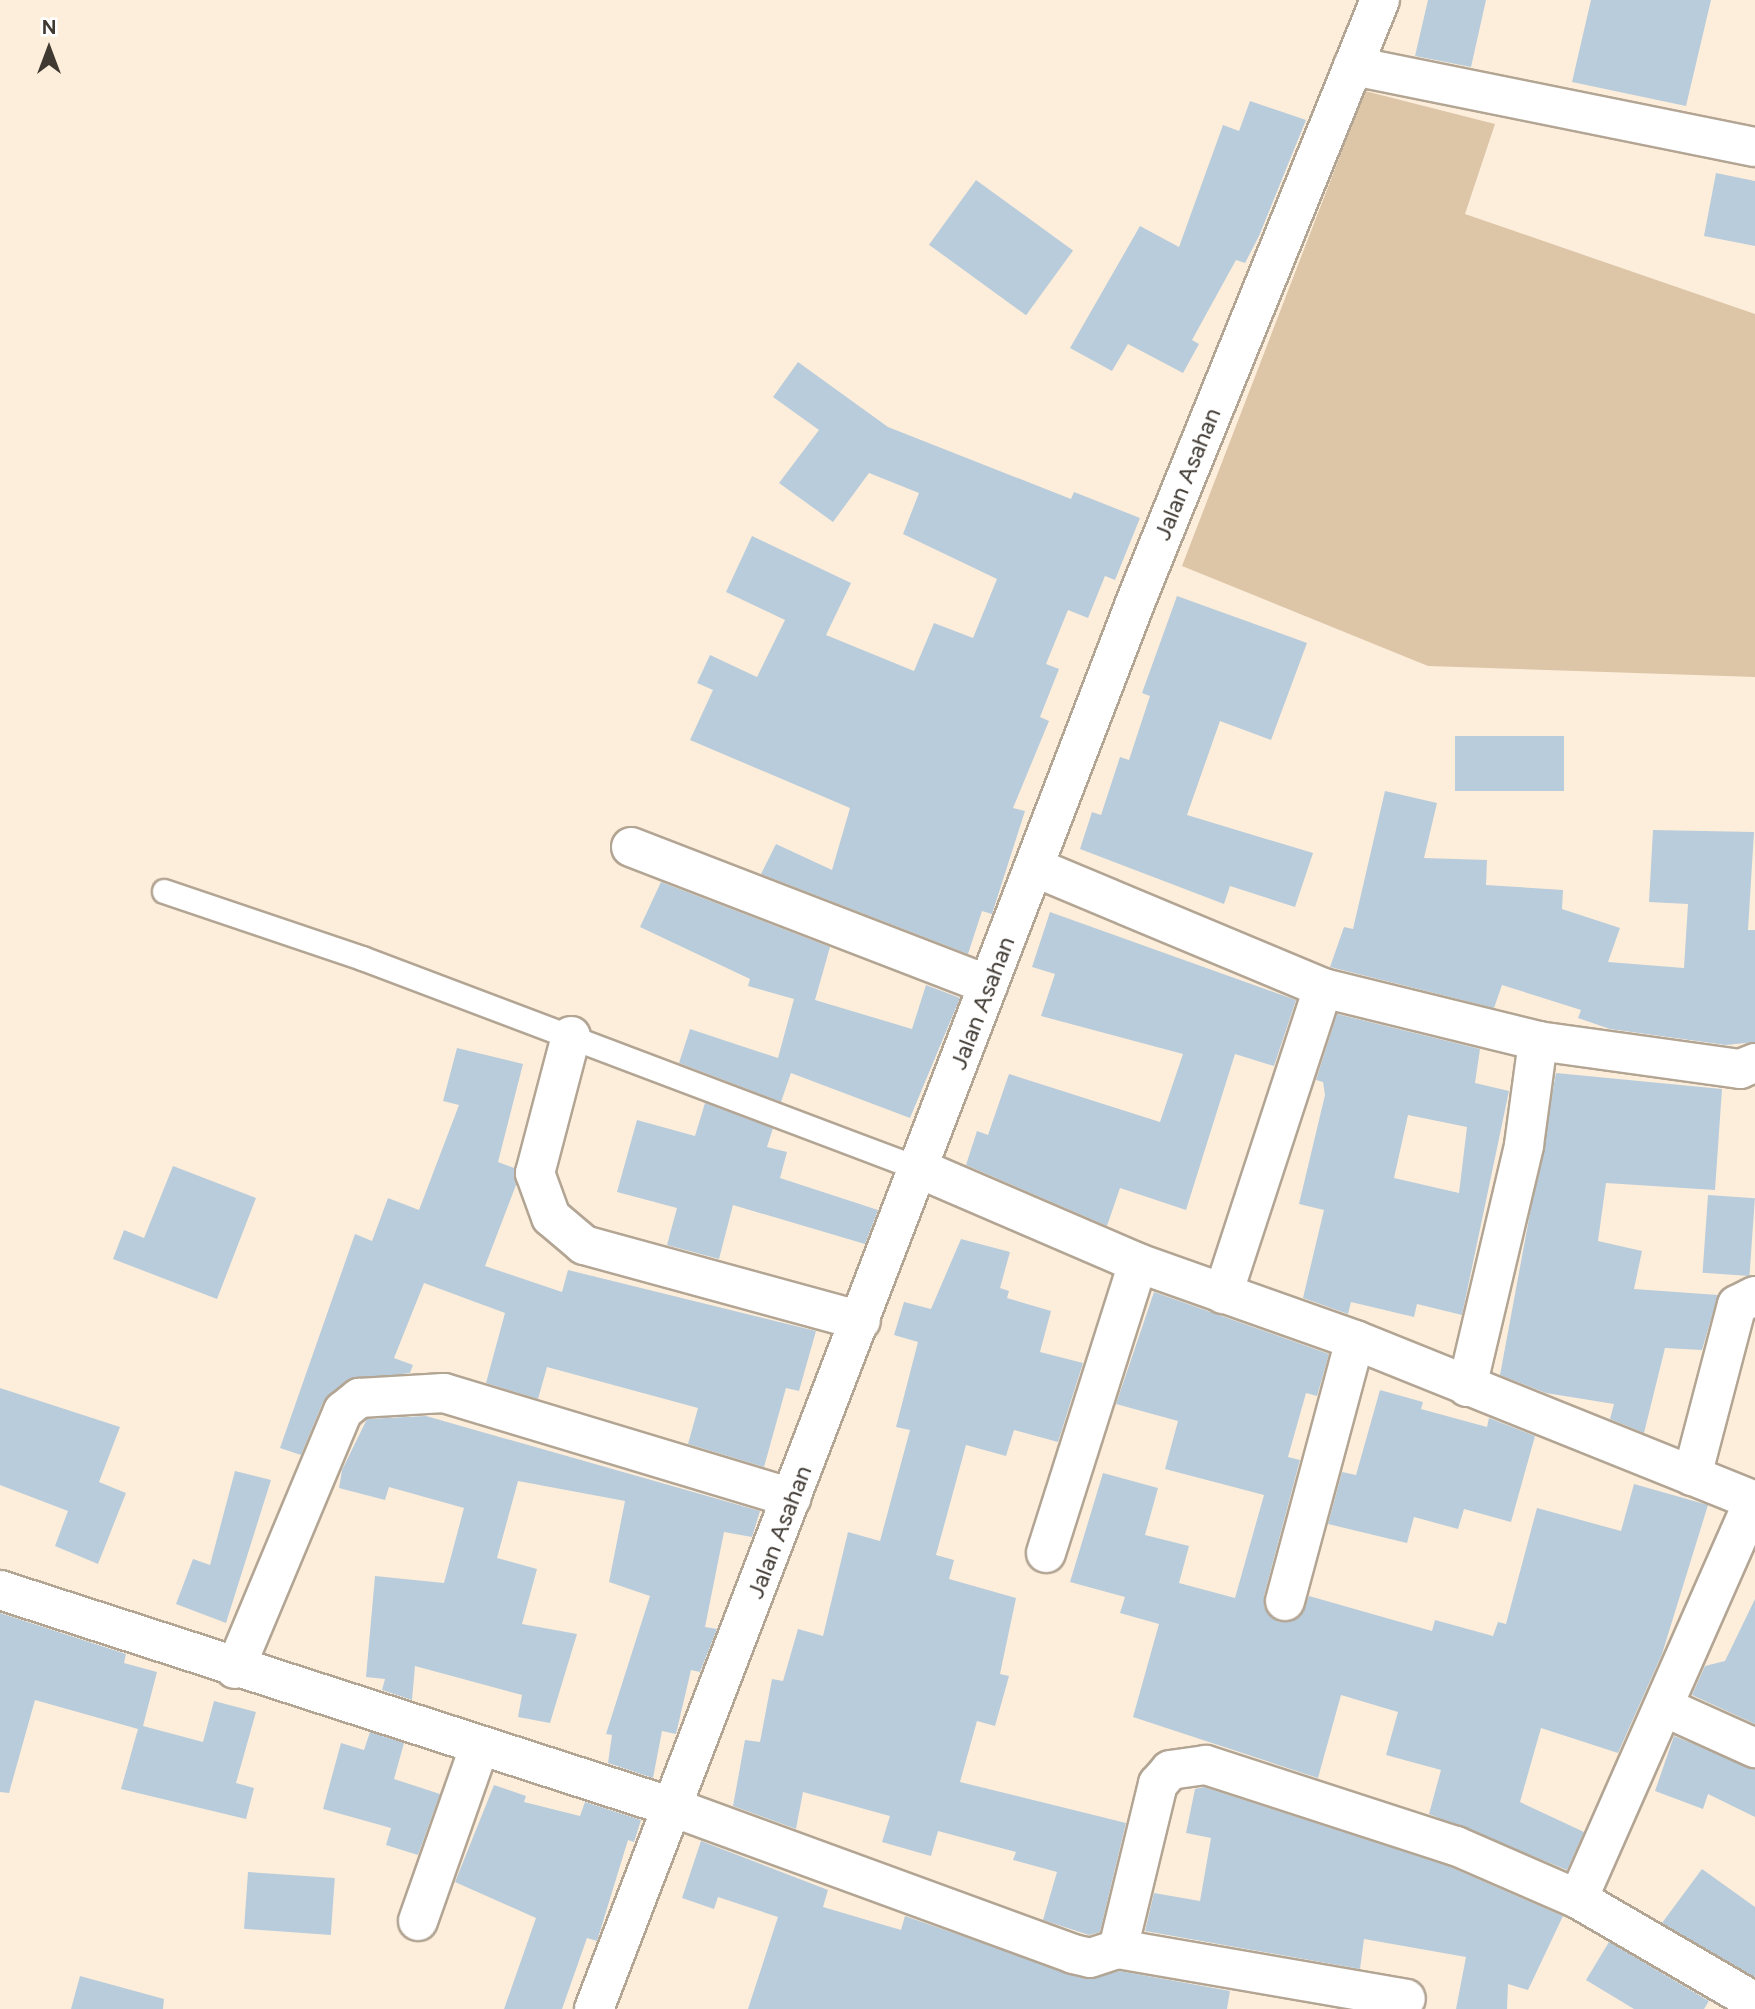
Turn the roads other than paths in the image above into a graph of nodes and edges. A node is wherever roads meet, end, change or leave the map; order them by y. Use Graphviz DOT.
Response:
graph roads {
  1 [pos="1380,0"];
  2 [pos="1353,66"];
  3 [pos="1755,148"];
  4 [pos="631,847"];
  5 [pos="1034,867"];
  6 [pos="164,891"];
  7 [pos="988,985"];
  8 [pos="1323,988"];
  9 [pos="571,1036"];
  10 [pos="1538,1041"];
  11 [pos="1755,1063"];
  12 [pos="920,1170"];
  13 [pos="1138,1263"];
  14 [pos="1223,1294"];
  15 [pos="1755,1296"];
  16 [pos="861,1321"];
  17 [pos="1354,1340"];
  18 [pos="1467,1387"];
  19 [pos="1692,1476"];
  20 [pos="792,1498"];
  21 [pos="1755,1501"];
  22 [pos="1046,1553"];
  23 [pos="0,1590"];
  24 [pos="1285,1601"];
  25 [pos="235,1669"];
  26 [pos="1664,1707"];
  27 [pos="479,1748"];
  28 [pos="1755,1748"];
  29 [pos="672,1807"];
  30 [pos="1578,1899"];
  31 [pos="418,1921"];
  32 [pos="1118,1949"];
  33 [pos="1742,1997"];
  34 [pos="1406,1999"];
  35 [pos="593,2009"];
  1 -- 2 [label="street, Jalan Asahan"];
  2 -- 3 [label="street"];
  2 -- 5 [label="street, Jalan Asahan"];
  4 -- 7 [label="street"];
  5 -- 7 [label="street, Jalan Asahan"];
  5 -- 8 [label="street"];
  6 -- 9 [label="lane"];
  7 -- 12 [label="street, Jalan Asahan"];
  8 -- 10 [label="street"];
  8 -- 14 [label="street"];
  9 -- 12 [label="lane"];
  9 -- 16 [label="street"];
  10 -- 11 [label="street"];
  10 -- 18 [label="street"];
  12 -- 13 [label="street"];
  12 -- 16 [label="street, Jalan Asahan"];
  13 -- 14 [label="street"];
  13 -- 22 [label="street"];
  14 -- 17 [label="street"];
  15 -- 19 [label="street"];
  16 -- 20 [label="street, Jalan Asahan"];
  17 -- 18 [label="street"];
  17 -- 24 [label="street"];
  18 -- 19 [label="street"];
  19 -- 21 [label="street"];
  20 -- 25 [label="street"];
  20 -- 29 [label="street, Jalan Asahan"];
  21 -- 26 [label="street"];
  23 -- 25 [label="street"];
  25 -- 27 [label="street"];
  26 -- 28 [label="street"];
  26 -- 30 [label="street"];
  27 -- 29 [label="street"];
  27 -- 31 [label="street"];
  29 -- 32 [label="street"];
  29 -- 35 [label="street, Jalan Asahan"];
  30 -- 32 [label="street"];
  30 -- 33 [label="street"];
  32 -- 34 [label="street"];
}
